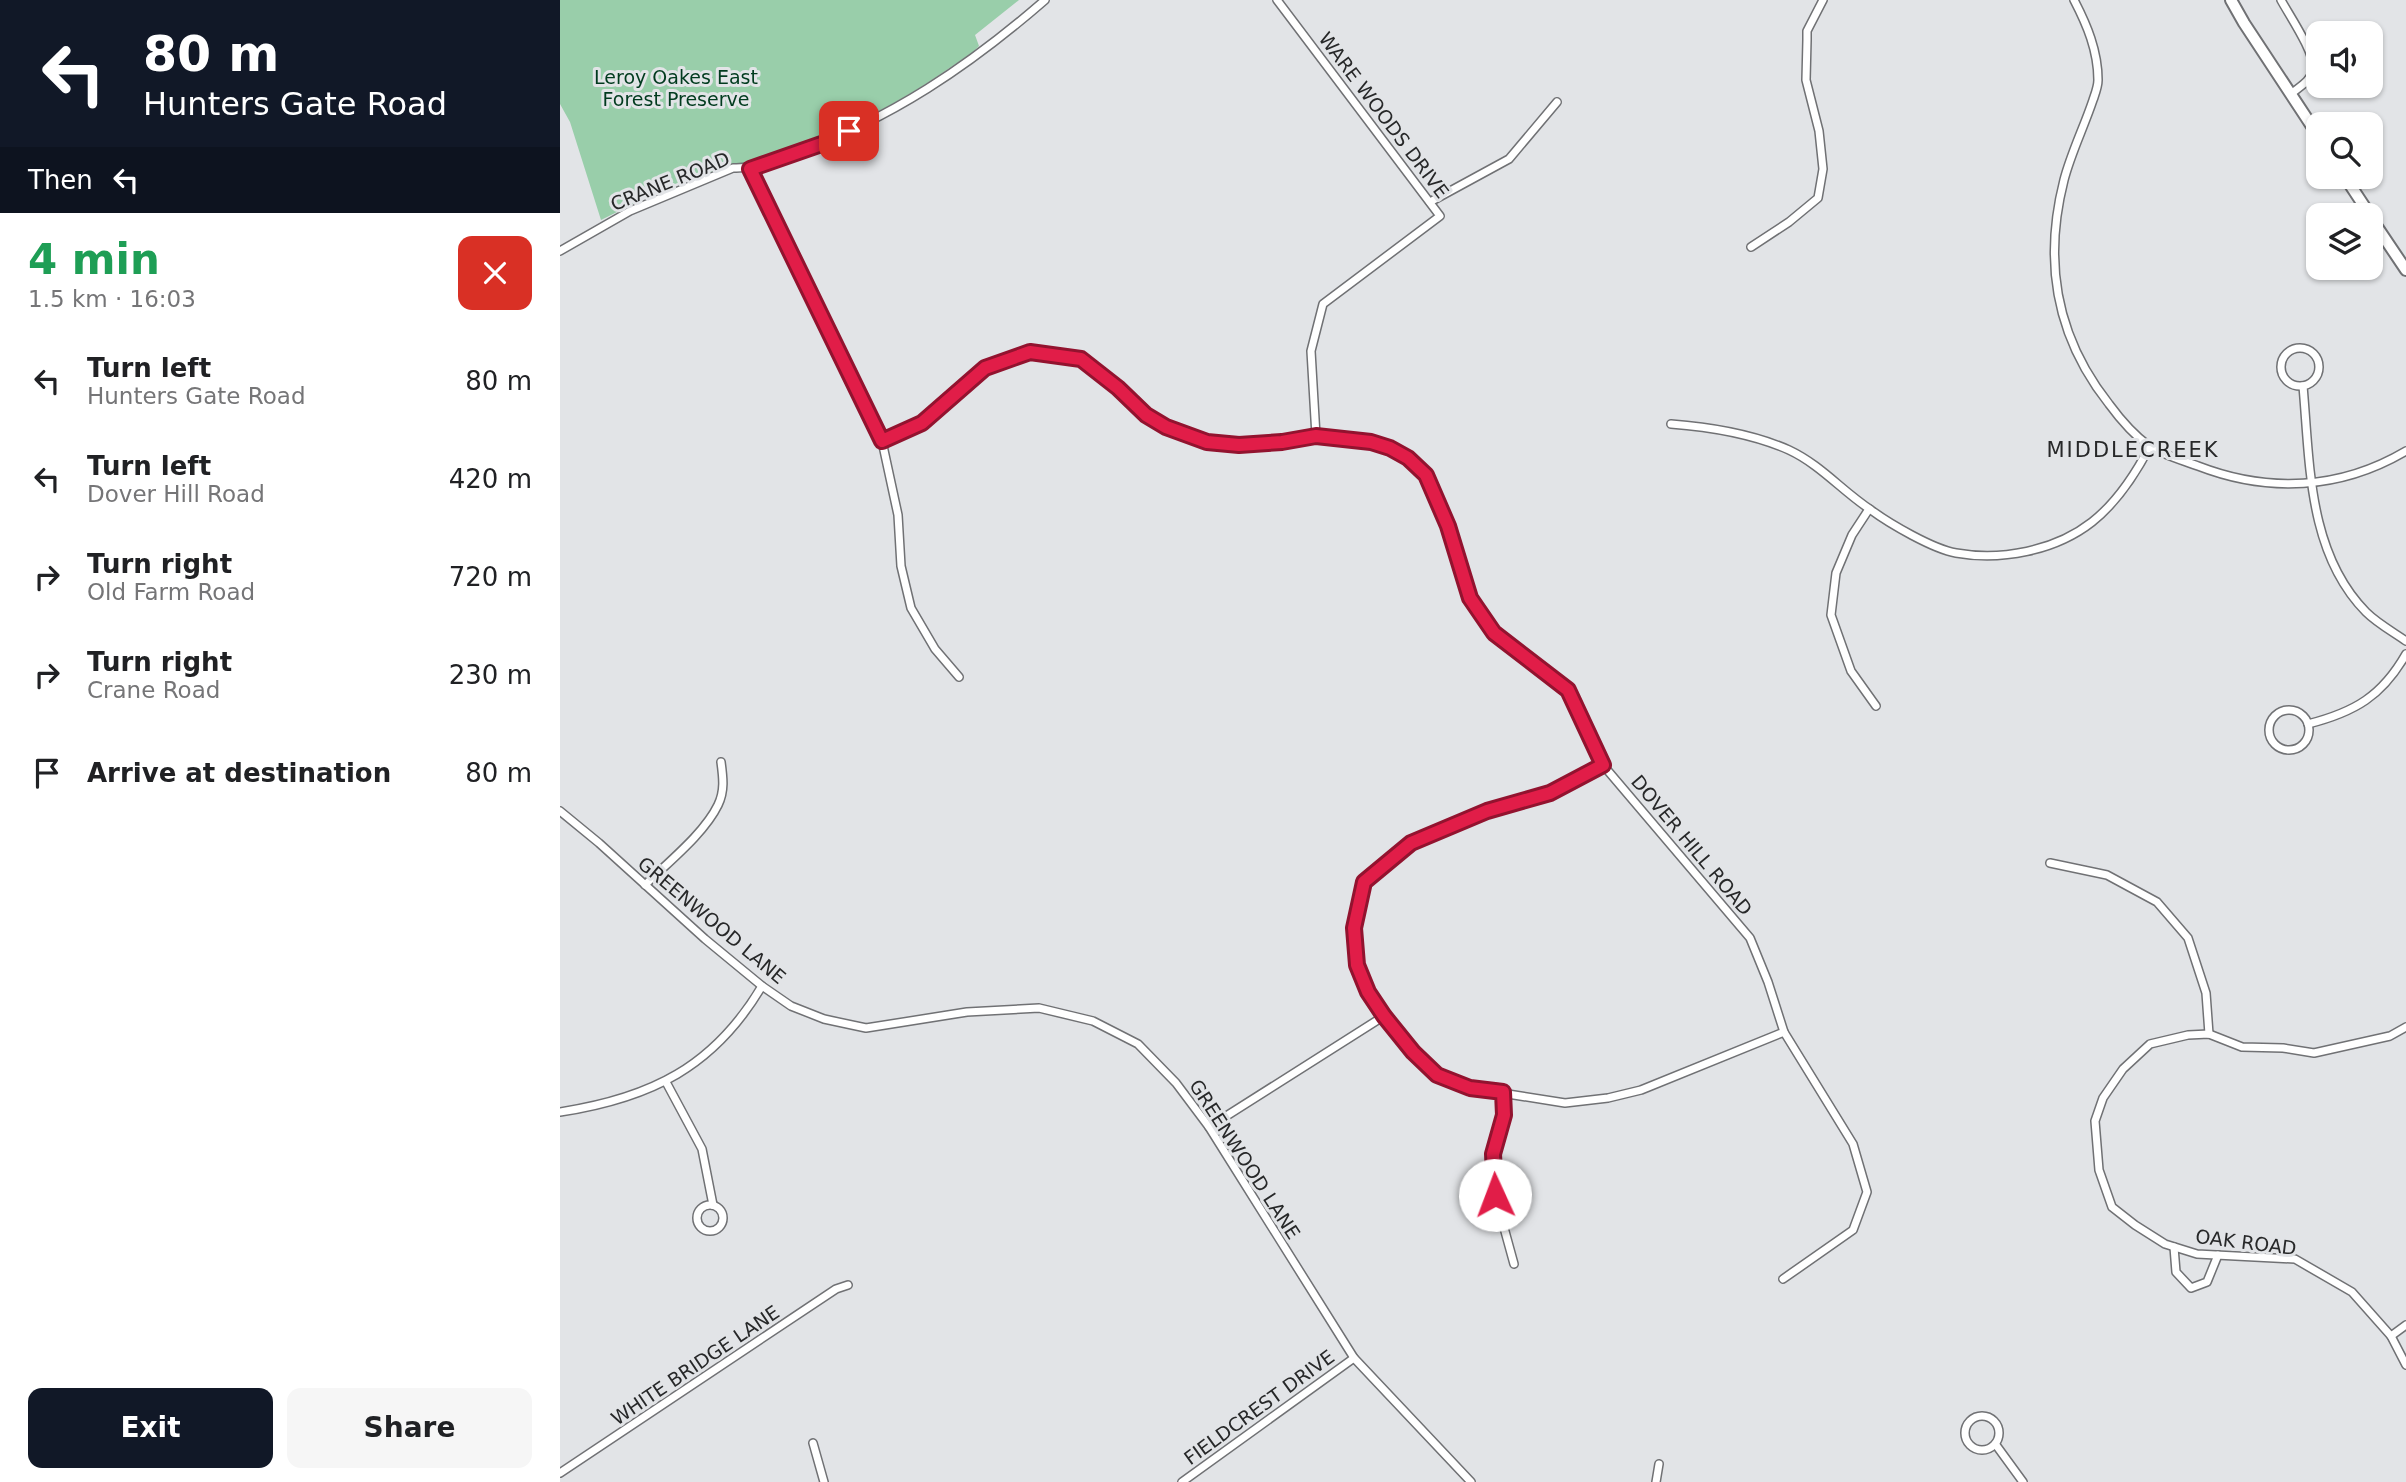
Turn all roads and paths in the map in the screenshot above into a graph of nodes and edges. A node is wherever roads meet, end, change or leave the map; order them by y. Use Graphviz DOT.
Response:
graph roads {
  1 [pos="1045,0"];
  2 [pos="1277,0"];
  3 [pos="1823,0"];
  4 [pos="2074,0"];
  5 [pos="2231,0"];
  6 [pos="2281,0"];
  7 [pos="2291,94"];
  8 [pos="1557,102"];
  9 [pos="2306,117"];
  10 [pos="750,169"];
  11 [pos="1430,202"];
  12 [pos="2383,236"];
  13 [pos="1751,247"];
  14 [pos="560,251"];
  15 [pos="2406,270"];
  16 [pos="2304,386"];
  17 [pos="1671,424"];
  18 [pos="1316,436"];
  19 [pos="882,441"];
  20 [pos="2150,446"];
  21 [pos="2406,451"];
  22 [pos="2312,484"];
  23 [pos="1869,509"];
  24 [pos="2406,641"];
  25 [pos="2406,654"];
  26 [pos="959,677"];
  27 [pos="1876,706"];
  28 [pos="2308,723"];
  29 [pos="722,762"];
  30 [pos="1603,765"];
  31 [pos="560,811"];
  32 [pos="2050,863"];
  33 [pos="645,885"];
  34 [pos="762,986"];
  35 [pos="1384,1016"];
  36 [pos="2406,1027"];
  37 [pos="1784,1032"];
  38 [pos="2210,1034"];
  39 [pos="666,1082"];
  40 [pos="1503,1092"];
  41 [pos="560,1112"];
  42 [pos="1209,1127"];
  43 [pos="713,1205"];
  44 [pos="2174,1247"];
  45 [pos="2218,1255"];
  46 [pos="1514,1264"];
  47 [pos="1783,1279"];
  48 [pos="848,1285"];
  49 [pos="2406,1325"];
  50 [pos="2391,1336"];
  51 [pos="1354,1358"];
  52 [pos="2406,1365"];
  53 [pos="813,1443"];
  54 [pos="1996,1445"];
  55 [pos="1659,1464"];
  56 [pos="560,1473"];
  57 [pos="824,1482"];
  58 [pos="1182,1482"];
  59 [pos="1471,1482"];
  60 [pos="1656,1482"];
  61 [pos="2023,1482"];
  1 -- 10 [label="street, CRANE ROAD"];
  2 -- 11 [label="street, WARE WOODS DRIVE"];
  3 -- 13 [label="street"];
  4 -- 20 [label="street"];
  5 -- 7 [label="main road"];
  6 -- 7 [label="street"];
  7 -- 9 [label="main road"];
  8 -- 11 [label="street"];
  10 -- 14 [label="street, CRANE ROAD"];
  10 -- 19 [label="street"];
  11 -- 18 [label="street, WARE WOODS DRIVE"];
  12 -- 15 [label="main road"];
  16 -- 16 [label="street"];
  16 -- 22 [label="street"];
  17 -- 23 [label="street"];
  18 -- 19 [label="street, DOVER HILL ROAD"];
  18 -- 30 [label="street, DOVER HILL ROAD"];
  19 -- 26 [label="street"];
  20 -- 22 [label="street"];
  20 -- 23 [label="street"];
  21 -- 22 [label="street"];
  22 -- 24 [label="street"];
  23 -- 27 [label="street"];
  25 -- 28 [label="street"];
  28 -- 28 [label="street"];
  29 -- 33 [label="street"];
  30 -- 35 [label="street"];
  30 -- 37 [label="street, DOVER HILL ROAD"];
  31 -- 33 [label="street, GREENWOOD LANE"];
  32 -- 38 [label="street"];
  33 -- 34 [label="street, GREENWOOD LANE"];
  34 -- 39 [label="street"];
  34 -- 42 [label="street, GREENWOOD LANE"];
  35 -- 40 [label="street"];
  35 -- 42 [label="street"];
  36 -- 38 [label="street, OAK ROAD"];
  37 -- 40 [label="street"];
  37 -- 47 [label="street, DOVER HILL ROAD"];
  38 -- 44 [label="street, OAK ROAD"];
  39 -- 41 [label="street"];
  39 -- 43 [label="street"];
  40 -- 46 [label="street"];
  42 -- 51 [label="street, GREENWOOD LANE"];
  44 -- 45 [label="street, OAK ROAD"];
  44 -- 45 [label="street"];
  45 -- 50 [label="street, OAK ROAD"];
  48 -- 56 [label="street, WHITE BRIDGE LANE"];
  49 -- 50 [label="street"];
  50 -- 52 [label="street, OAK ROAD"];
  51 -- 58 [label="street, FIELDCREST DRIVE"];
  51 -- 59 [label="street, GREENWOOD LANE"];
  53 -- 57 [label="street"];
  54 -- 54 [label="street"];
  54 -- 61 [label="street"];
  55 -- 60 [label="street"];
}
